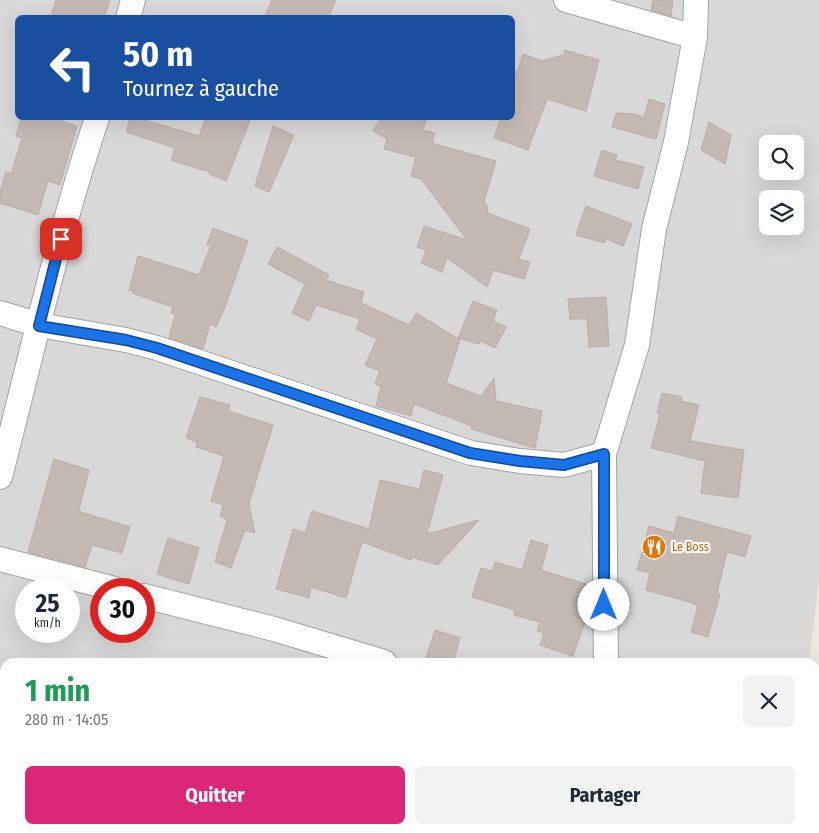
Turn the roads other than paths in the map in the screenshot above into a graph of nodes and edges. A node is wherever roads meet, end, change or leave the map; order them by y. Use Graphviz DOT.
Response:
graph roads {
  1 [pos="133,0"];
  2 [pos="566,0"];
  3 [pos="696,0"];
  4 [pos="129,15"];
  5 [pos="695,37"];
  6 [pos="96,120"];
  7 [pos="0,313"];
  8 [pos="39,326"];
  9 [pos="604,454"];
  10 [pos="0,477"];
  11 [pos="0,559"];
  12 [pos="90,582"];
  13 [pos="155,599"];
  14 [pos="370,658"];
  15 [pos="606,658"];
  1 -- 4 [label="street"];
  2 -- 5 [label="street"];
  3 -- 5 [label="street"];
  5 -- 9 [label="street"];
  6 -- 8 [label="street"];
  7 -- 8 [label="street"];
  8 -- 9 [label="street"];
  8 -- 10 [label="street"];
  9 -- 15 [label="street"];
  11 -- 12 [label="street"];
  13 -- 14 [label="street"];
}
